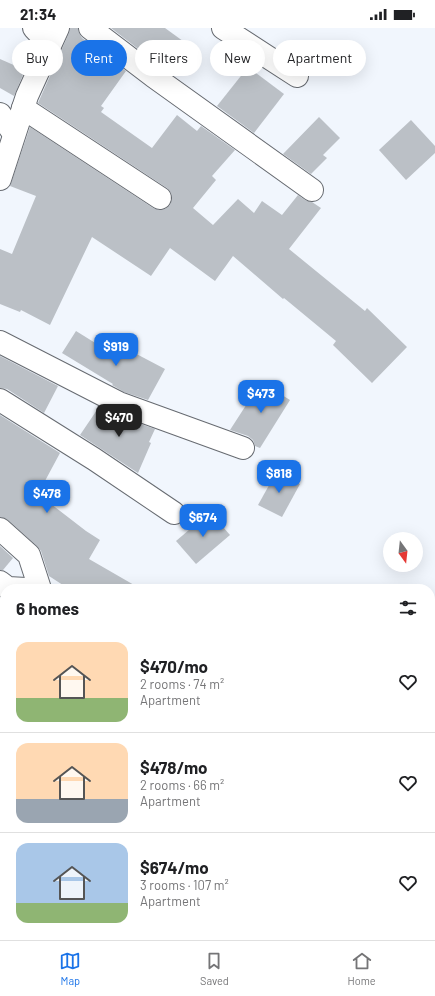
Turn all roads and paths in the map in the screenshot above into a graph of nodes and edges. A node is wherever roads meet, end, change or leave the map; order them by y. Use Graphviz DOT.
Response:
graph roads {
  1 [pos="34,28"];
  2 [pos="90,28"];
  3 [pos="223,28"];
  4 [pos="54,36"];
  5 [pos="273,60"];
  6 [pos="23,108"];
  7 [pos="0,114"];
  8 [pos="14,134"];
  9 [pos="0,179"];
  10 [pos="312,190"];
  11 [pos="160,198"];
  12 [pos="0,342"];
  13 [pos="0,400"];
  14 [pos="243,448"];
  15 [pos="174,513"];
  16 [pos="0,529"];
  17 [pos="38,584"];
  1 -- 4 [label="street"];
  2 -- 10 [label="street"];
  3 -- 5 [label="street"];
  4 -- 6 [label="street"];
  6 -- 8 [label="street"];
  6 -- 11 [label="street"];
  7 -- 8 [label="street"];
  8 -- 9 [label="street"];
  12 -- 14 [label="street"];
  13 -- 15 [label="street"];
  16 -- 17 [label="street"];
}
